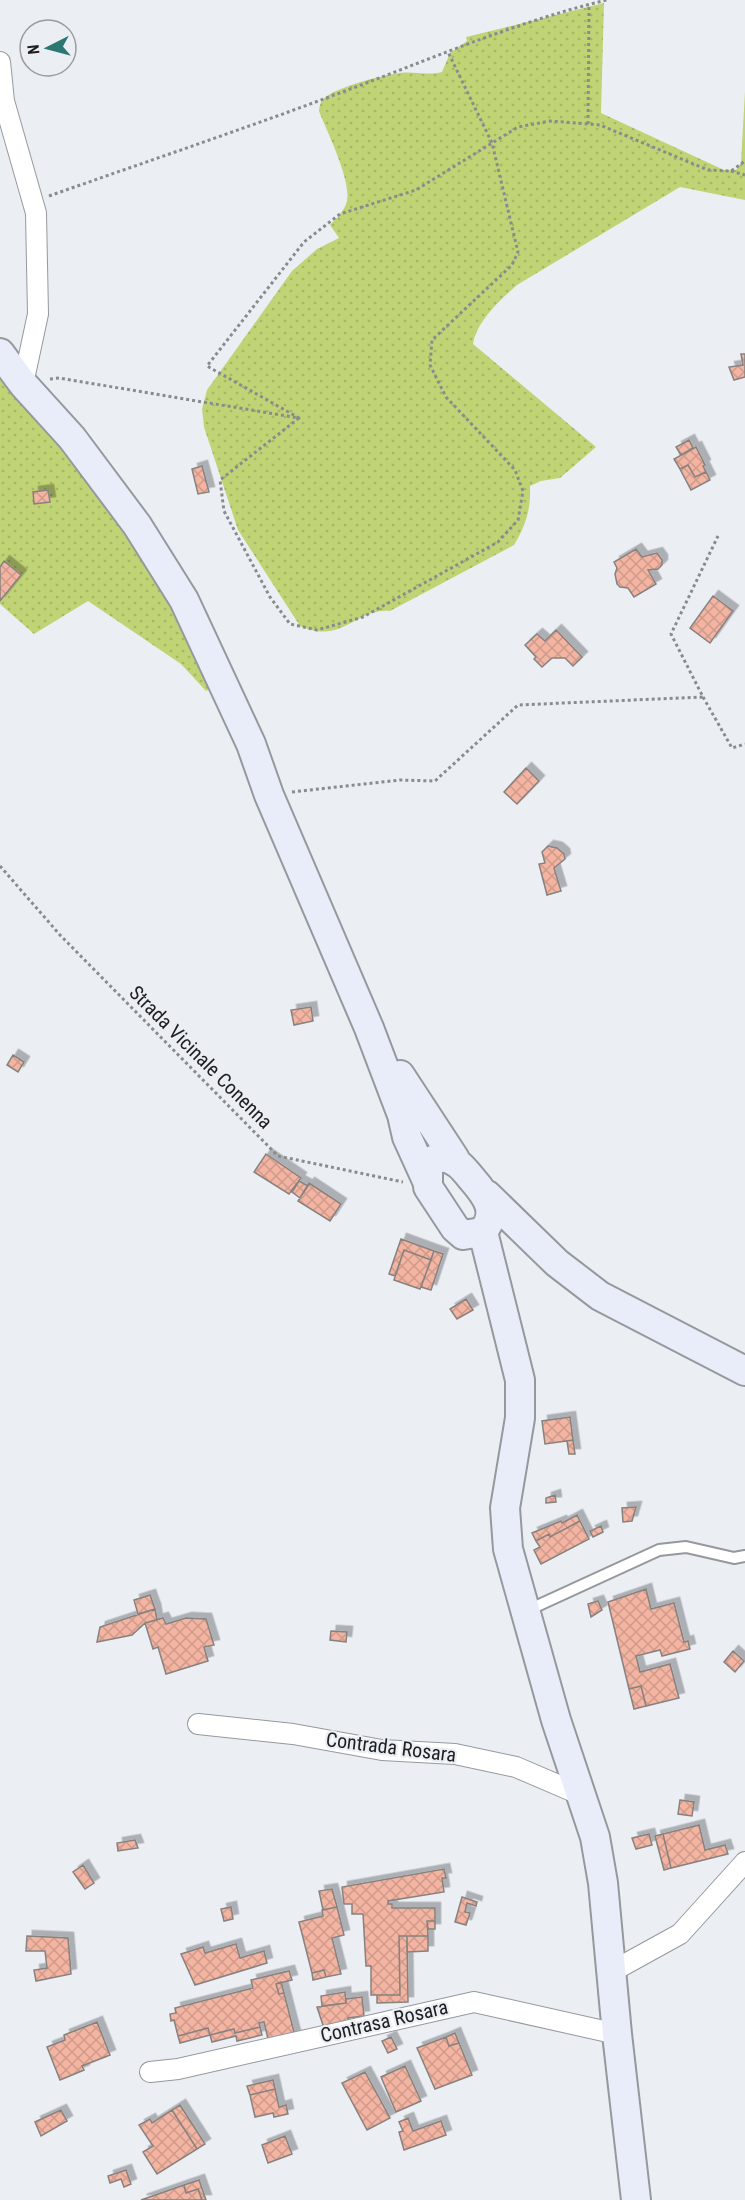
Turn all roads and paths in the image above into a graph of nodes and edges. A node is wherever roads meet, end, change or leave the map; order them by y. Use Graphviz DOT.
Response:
graph roads {
  1 [pos="607,0"];
  2 [pos="590,4"];
  3 [pos="448,52"];
  4 [pos="0,62"];
  5 [pos="588,124"];
  6 [pos="492,143"];
  7 [pos="745,161"];
  8 [pos="731,171"];
  9 [pos="745,175"];
  10 [pos="33,201"];
  11 [pos="0,353"];
  12 [pos="23,384"];
  13 [pos="299,418"];
  14 [pos="718,536"];
  15 [pos="703,697"];
  16 [pos="745,744"];
  17 [pos="269,795"];
  18 [pos="0,866"];
  19 [pos="369,1028"];
  20 [pos="455,1159"];
  21 [pos="428,1184"];
  22 [pos="487,1195"];
  23 [pos="478,1231"];
  24 [pos="542,1248"];
  25 [pos="745,1371"];
  26 [pos="745,1556"];
  27 [pos="526,1612"];
  28 [pos="198,1724"];
  29 [pos="579,1794"];
  30 [pos="745,1862"];
  31 [pos="611,1972"];
  32 [pos="617,2034"];
  33 [pos="150,2072"];
  34 [pos="636,2200"];
  1 -- 2 [label="path"];
  2 -- 3 [label="path"];
  2 -- 5 [label="path"];
  3 -- 6 [label="path"];
  3 -- 10 [label="path"];
  4 -- 10 [label="street"];
  5 -- 6 [label="path"];
  5 -- 8 [label="path"];
  6 -- 13 [label="path"];
  6 -- 13 [label="path"];
  7 -- 8 [label="path"];
  8 -- 9 [label="path"];
  10 -- 12 [label="street"];
  11 -- 12 [label="street"];
  12 -- 13 [label="path"];
  12 -- 17 [label="street"];
  14 -- 15 [label="path"];
  15 -- 16 [label="path"];
  15 -- 17 [label="path"];
  17 -- 19 [label="street"];
  18 -- 21 [label="path, Strada Vicinale Conenna"];
  19 -- 20 [label="street"];
  19 -- 21 [label="street"];
  20 -- 21 [label="street"];
  20 -- 22 [label="street"];
  21 -- 23 [label="street"];
  22 -- 23 [label="street"];
  22 -- 24 [label="street"];
  23 -- 24 [label="street"];
  23 -- 27 [label="street"];
  24 -- 25 [label="street"];
  26 -- 27 [label="lane"];
  27 -- 29 [label="street"];
  28 -- 29 [label="street, Contrada Rosara"];
  29 -- 31 [label="street"];
  30 -- 31 [label="street"];
  31 -- 32 [label="street"];
  32 -- 33 [label="street, Contrasa Rosara"];
  32 -- 34 [label="street"];
}
